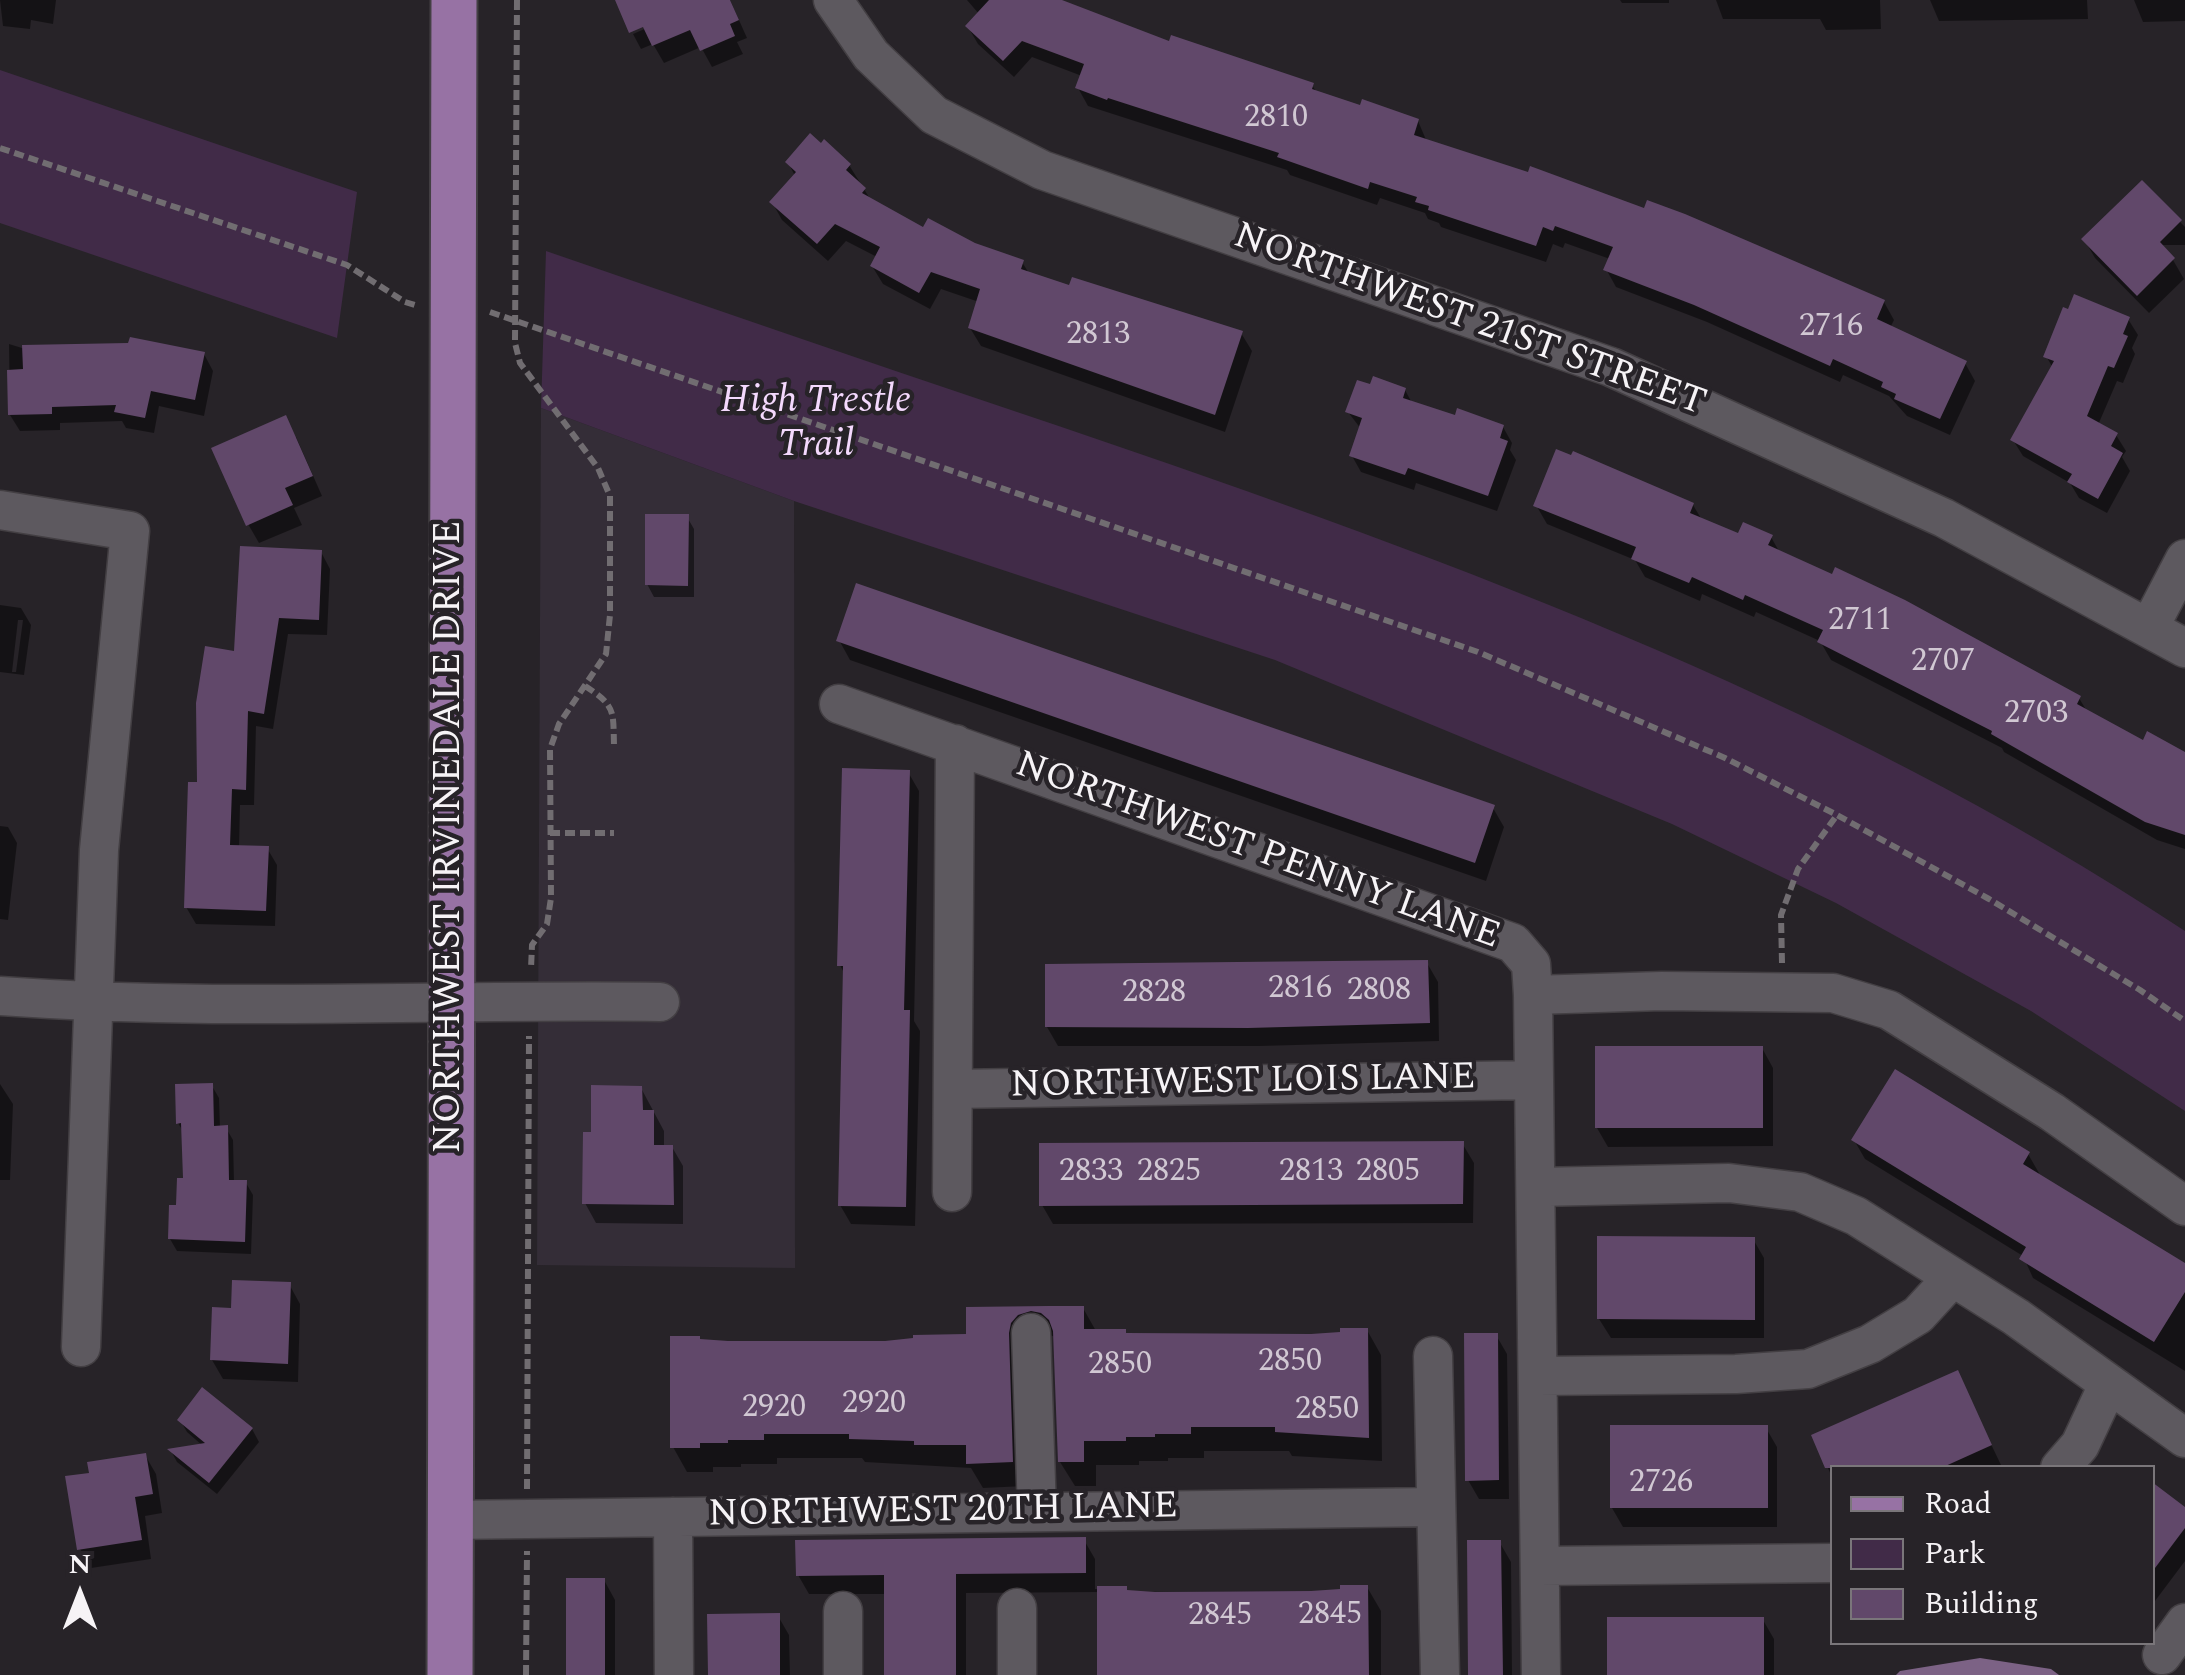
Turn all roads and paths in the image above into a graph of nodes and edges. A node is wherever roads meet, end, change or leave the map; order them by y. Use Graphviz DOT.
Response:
graph roads {
  1 [pos="454,0"];
  2 [pos="517,0"];
  3 [pos="833,0"];
  4 [pos="0,148"];
  5 [pos="430,308"];
  6 [pos="487,311"];
  7 [pos="515,319"];
  8 [pos="0,510"];
  9 [pos="2185,559"];
  10 [pos="2149,628"];
  11 [pos="2185,648"];
  12 [pos="585,686"];
  13 [pos="839,704"];
  14 [pos="955,744"];
  15 [pos="614,746"];
  16 [pos="1837,815"];
  17 [pos="550,833"];
  18 [pos="614,833"];
  19 [pos="1783,992"];
  20 [pos="1534,995"];
  21 [pos="0,996"];
  22 [pos="451,1000"];
  23 [pos="92,1002"];
  24 [pos="529,1002"];
  25 [pos="660,1002"];
  26 [pos="2185,1022"];
  27 [pos="1534,1080"];
  28 [pos="953,1088"];
  29 [pos="1537,1187"];
  30 [pos="952,1192"];
  31 [pos="2185,1206"];
  32 [pos="1952,1278"];
  33 [pos="1032,1333"];
  34 [pos="81,1347"];
  35 [pos="1433,1356"];
  36 [pos="1539,1376"];
  37 [pos="2108,1385"];
  38 [pos="2185,1438"];
  39 [pos="2062,1465"];
  40 [pos="1436,1507"];
  41 [pos="1037,1512"];
  42 [pos="673,1517"];
  43 [pos="527,1519"];
  44 [pos="451,1520"];
  45 [pos="1830,1563"];
  46 [pos="1540,1566"];
  47 [pos="1017,1608"];
  48 [pos="843,1612"];
  49 [pos="2185,1624"];
  50 [pos="2162,1655"];
  51 [pos="450,1675"];
  52 [pos="526,1675"];
  53 [pos="674,1675"];
  54 [pos="843,1675"];
  55 [pos="1017,1675"];
  56 [pos="1440,1675"];
  57 [pos="1541,1675"];
  1 -- 22 [label="main road, NORTHWEST IRVINEDALE DRIVE"];
  2 -- 7 [label="path"];
  3 -- 10 [label="street, NORTHWEST 21ST STREET"];
  4 -- 5 [label="path"];
  6 -- 7 [label="path"];
  7 -- 12 [label="path"];
  7 -- 16 [label="path"];
  8 -- 23 [label="street"];
  9 -- 10 [label="street"];
  10 -- 11 [label="street, NORTHWEST 21ST STREET"];
  12 -- 15 [label="path"];
  12 -- 17 [label="path"];
  13 -- 14 [label="street, NORTHWEST PENNY LANE"];
  14 -- 20 [label="street, NORTHWEST PENNY LANE"];
  14 -- 28 [label="street"];
  16 -- 19 [label="path"];
  16 -- 26 [label="path"];
  17 -- 18 [label="path"];
  17 -- 24 [label="path"];
  19 -- 20 [label="street, NORTHWEST PENNY LANE"];
  19 -- 31 [label="street, NORTHWEST PENNY LANE"];
  20 -- 27 [label="street"];
  21 -- 23 [label="street"];
  22 -- 23 [label="street"];
  22 -- 24 [label="street"];
  22 -- 44 [label="main road, NORTHWEST IRVINEDALE DRIVE"];
  23 -- 34 [label="street"];
  24 -- 25 [label="street"];
  24 -- 43 [label="path"];
  27 -- 28 [label="street, NORTHWEST LOIS LANE"];
  27 -- 29 [label="street"];
  28 -- 30 [label="street"];
  29 -- 32 [label="street"];
  29 -- 36 [label="street"];
  32 -- 36 [label="street"];
  32 -- 37 [label="street"];
  33 -- 41 [label="street"];
  35 -- 40 [label="street"];
  36 -- 46 [label="street"];
  37 -- 38 [label="street"];
  37 -- 39 [label="street"];
  40 -- 41 [label="street, NORTHWEST 20TH LANE"];
  40 -- 56 [label="street"];
  41 -- 42 [label="street, NORTHWEST 20TH LANE"];
  42 -- 43 [label="street, NORTHWEST 20TH LANE"];
  42 -- 53 [label="street"];
  43 -- 44 [label="street, NORTHWEST 20TH LANE"];
  43 -- 52 [label="path"];
  44 -- 51 [label="main road, NORTHWEST IRVINEDALE DRIVE"];
  45 -- 46 [label="street"];
  46 -- 57 [label="street"];
  47 -- 55 [label="street"];
  48 -- 54 [label="street"];
  49 -- 50 [label="street"];
}
